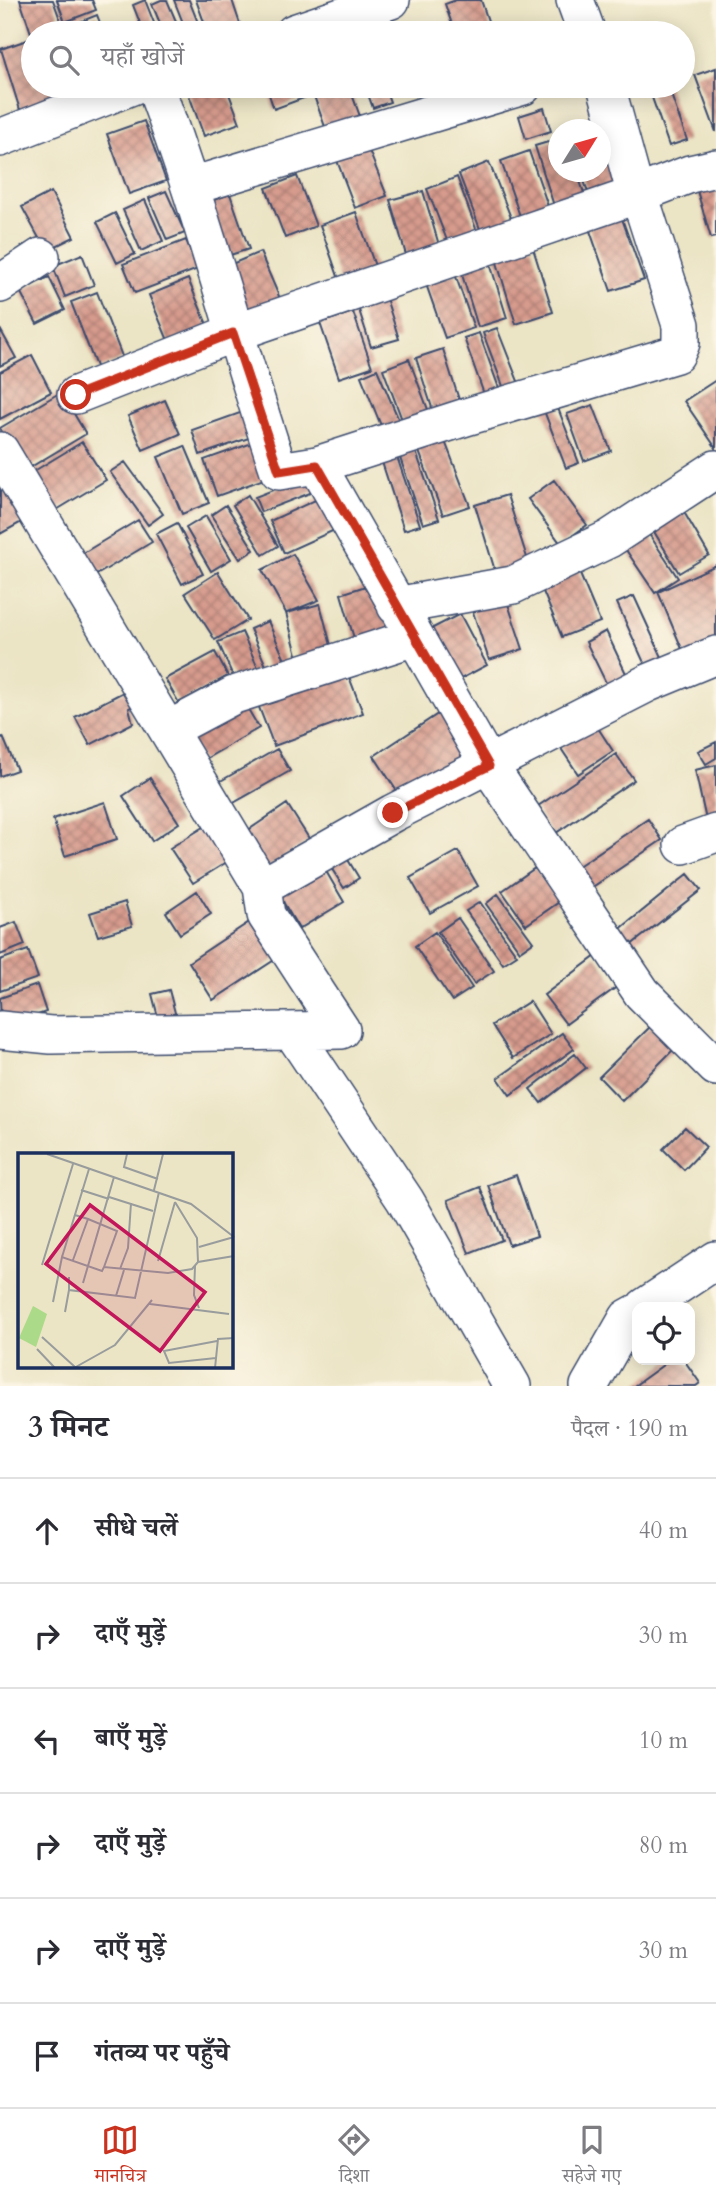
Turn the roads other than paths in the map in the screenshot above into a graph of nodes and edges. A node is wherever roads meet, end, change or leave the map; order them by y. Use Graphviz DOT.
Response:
graph roads {
  1 [pos="391,0"];
  2 [pos="575,0"];
  3 [pos="329,21"];
  4 [pos="583,21"];
  5 [pos="102,98"];
  6 [pos="159,98"];
  7 [pos="483,98"];
  8 [pos="609,98"];
  9 [pos="0,138"];
  10 [pos="716,168"];
  11 [pos="192,186"];
  12 [pos="636,195"];
  13 [pos="41,257"];
  14 [pos="0,284"];
  15 [pos="233,333"];
  16 [pos="76,395"];
  17 [pos="0,451"];
  18 [pos="317,465"];
  19 [pos="716,469"];
  20 [pos="396,606"];
  21 [pos="415,637"];
  22 [pos="716,655"];
  23 [pos="168,730"];
  24 [pos="489,766"];
  25 [pos="262,887"];
  26 [pos="0,1030"];
  27 [pos="292,1031"];
  28 [pos="716,1067"];
  29 [pos="716,1260"];
  30 [pos="653,1302"];
  31 [pos="632,1315"];
  32 [pos="512,1386"];
  33 [pos="589,1386"];
  1 -- 3 [label="street"];
  2 -- 4 [label="street"];
  5 -- 9 [label="street"];
  6 -- 11 [label="street"];
  7 -- 11 [label="street"];
  8 -- 12 [label="street"];
  10 -- 12 [label="street"];
  11 -- 15 [label="street"];
  12 -- 15 [label="street"];
  12 -- 18 [label="street"];
  13 -- 14 [label="street"];
  15 -- 16 [label="street"];
  15 -- 18 [label="street"];
  17 -- 23 [label="street"];
  18 -- 20 [label="street"];
  19 -- 20 [label="street"];
  20 -- 21 [label="street"];
  21 -- 23 [label="street"];
  21 -- 24 [label="street"];
  22 -- 24 [label="street"];
  23 -- 25 [label="street"];
  24 -- 25 [label="street"];
  24 -- 28 [label="street"];
  25 -- 27 [label="street"];
  26 -- 27 [label="street"];
  27 -- 32 [label="street"];
  29 -- 30 [label="street"];
  31 -- 33 [label="street"];
}
